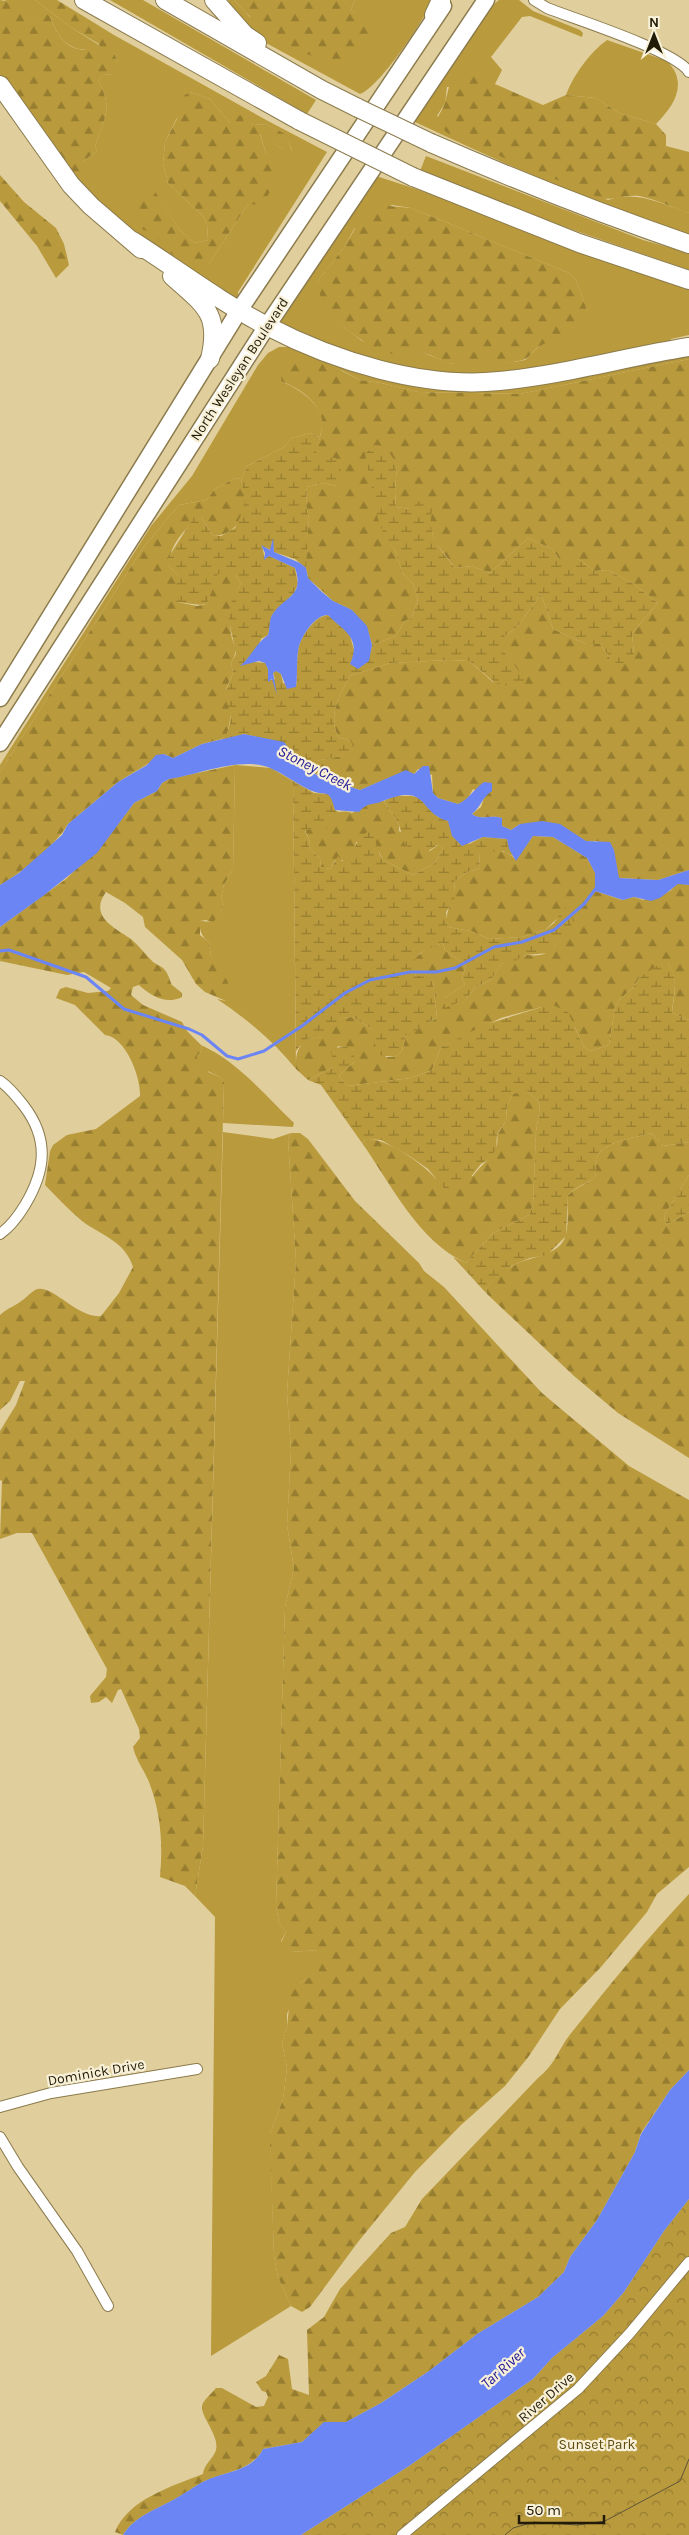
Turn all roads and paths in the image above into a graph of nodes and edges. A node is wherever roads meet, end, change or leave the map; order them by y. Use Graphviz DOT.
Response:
graph roads {
  1 [pos="84,0"];
  2 [pos="165,0"];
  3 [pos="214,0"];
  4 [pos="447,0"];
  5 [pos="486,0"];
  6 [pos="534,0"];
  7 [pos="438,8"];
  8 [pos="689,72"];
  9 [pos="0,85"];
  10 [pos="322,90"];
  11 [pos="133,241"];
  12 [pos="689,244"];
  13 [pos="689,280"];
  14 [pos="240,309"];
  15 [pos="267,326"];
  16 [pos="689,347"];
  17 [pos="210,359"];
  18 [pos="62,594"];
  19 [pos="85,608"];
  20 [pos="0,698"];
  21 [pos="0,743"];
  22 [pos="0,1081"];
  23 [pos="0,1234"];
  24 [pos="197,2069"];
  25 [pos="0,2107"];
  26 [pos="0,2137"];
  27 [pos="689,2262"];
  28 [pos="108,2306"];
  29 [pos="402,2535"];
  1 -- 13 [label="highway, bridge"];
  2 -- 10 [label="highway"];
  3 -- 10 [label="highway"];
  4 -- 7 [label="highway, North Wesleyan Boulevard"];
  5 -- 15 [label="highway, North Wesleyan Boulevard"];
  6 -- 8 [label="street"];
  7 -- 14 [label="highway, North Wesleyan Boulevard"];
  9 -- 11 [label="highway"];
  10 -- 12 [label="highway, bridge"];
  11 -- 14 [label="highway"];
  11 -- 17 [label="highway"];
  14 -- 15 [label="highway"];
  14 -- 17 [label="highway, North Wesleyan Boulevard"];
  15 -- 16 [label="highway"];
  15 -- 19 [label="highway, North Wesleyan Boulevard"];
  17 -- 18 [label="highway, North Wesleyan Boulevard"];
  18 -- 19 [label="highway"];
  18 -- 20 [label="highway, North Wesleyan Boulevard"];
  19 -- 21 [label="highway, North Wesleyan Boulevard"];
  22 -- 23 [label="street"];
  24 -- 25 [label="street, Dominick Drive"];
  26 -- 28 [label="street"];
  27 -- 29 [label="street, River Drive"];
}
